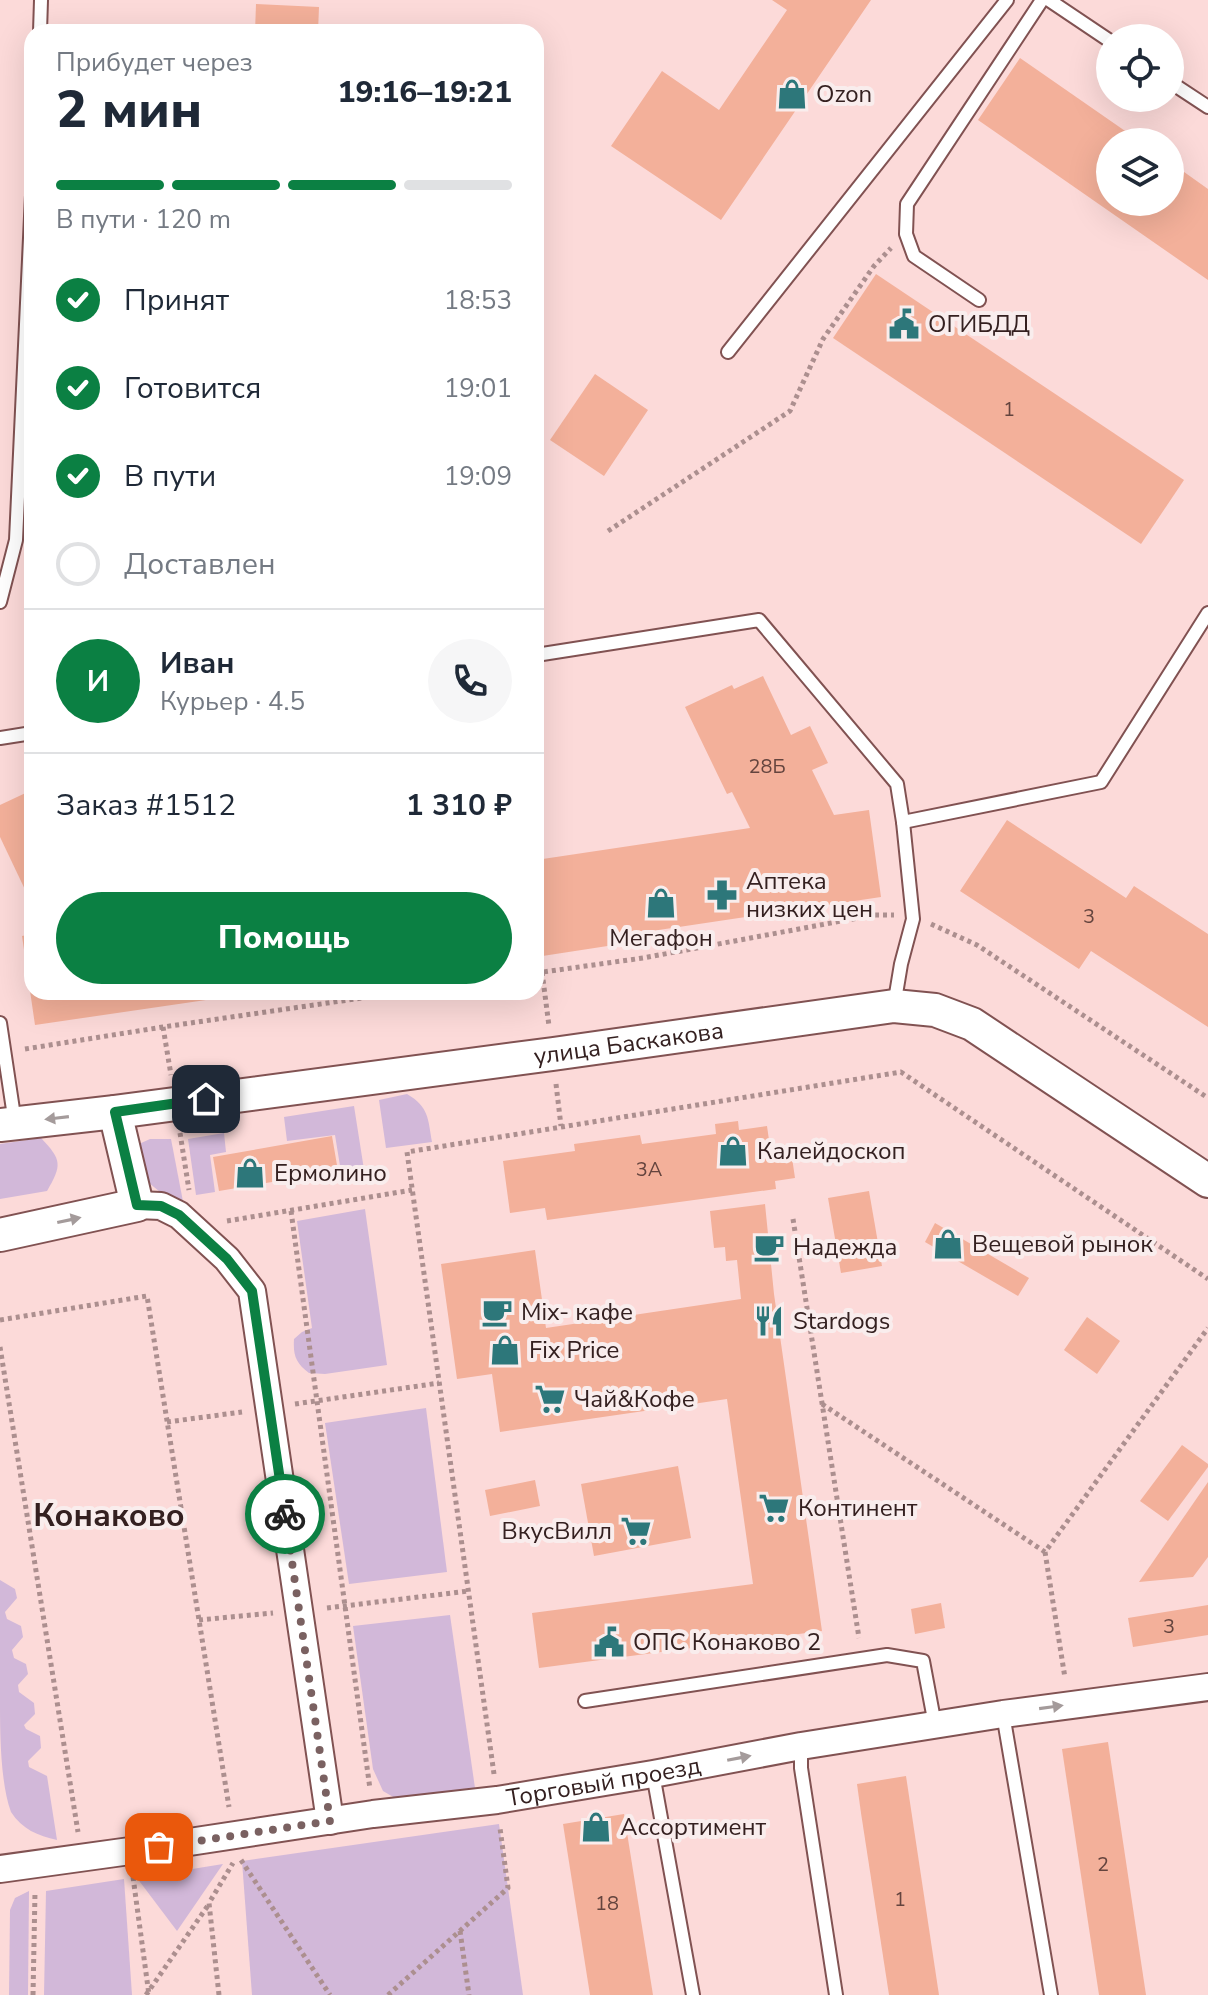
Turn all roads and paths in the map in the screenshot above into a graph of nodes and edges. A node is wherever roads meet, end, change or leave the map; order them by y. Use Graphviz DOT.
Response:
graph roads {
  1 [pos="41,0"];
  2 [pos="1007,0"];
  3 [pos="1042,0"];
  4 [pos="1049,0"];
  5 [pos="40,24"];
  6 [pos="1096,32"];
  7 [pos="1184,91"];
  8 [pos="1208,107"];
  9 [pos="906,234"];
  10 [pos="979,300"];
  11 [pos="728,352"];
  12 [pos="24,368"];
  13 [pos="608,531"];
  14 [pos="0,602"];
  15 [pos="1208,613"];
  16 [pos="544,654"];
  17 [pos="24,734"];
  18 [pos="0,738"];
  19 [pos="903,822"];
  20 [pos="348,1000"];
  21 [pos="894,1006"];
  22 [pos="0,1023"];
  23 [pos="4,1053"];
  24 [pos="115,1112"];
  25 [pos="7,1124"];
  26 [pos="1208,1181"];
  27 [pos="412,1190"];
  28 [pos="137,1205"];
  29 [pos="291,1211"];
  30 [pos="793,1219"];
  31 [pos="224,1222"];
  32 [pos="0,1235"];
  33 [pos="1208,1279"];
  34 [pos="0,1320"];
  35 [pos="1208,1328"];
  36 [pos="0,1347"];
  37 [pos="439,1383"];
  38 [pos="316,1401"];
  39 [pos="822,1404"];
  40 [pos="269,1407"];
  41 [pos="167,1422"];
  42 [pos="1045,1552"];
  43 [pos="469,1591"];
  44 [pos="345,1606"];
  45 [pos="299,1611"];
  46 [pos="199,1620"];
  47 [pos="862,1659"];
  48 [pos="1208,1687"];
  49 [pos="585,1701"];
  50 [pos="1069,1705"];
  51 [pos="1003,1714"];
  52 [pos="935,1725"];
  53 [pos="801,1746"];
  54 [pos="653,1774"];
  55 [pos="497,1800"];
  56 [pos="229,1810"];
  57 [pos="373,1814"];
  58 [pos="330,1821"];
  59 [pos="90,1832"];
  60 [pos="0,1869"];
  61 [pos="133,1875"];
  62 [pos="35,1890"];
  63 [pos="209,1903"];
  64 [pos="460,1931"];
  65 [pos="148,1993"];
  66 [pos="33,1995"];
  67 [pos="219,1995"];
  68 [pos="330,1995"];
  69 [pos="388,1995"];
  70 [pos="469,1995"];
  71 [pos="693,1995"];
  72 [pos="836,1995"];
  73 [pos="1051,1995"];
  1 -- 5 [label="lane"];
  2 -- 11 [label="lane"];
  3 -- 9 [label="lane"];
  4 -- 6 [label="lane"];
  7 -- 8 [label="lane"];
  9 -- 10 [label="lane"];
  9 -- 13 [label="path"];
  12 -- 14 [label="lane"];
  15 -- 19 [label="lane"];
  16 -- 19 [label="lane"];
  17 -- 18 [label="lane"];
  19 -- 21 [label="lane"];
  20 -- 23 [label="path"];
  21 -- 24 [label="street, улица Баскакова"];
  21 -- 26 [label="street, улица Баскакова"];
  22 -- 23 [label="lane"];
  23 -- 25 [label="lane"];
  24 -- 25 [label="street, улица Баскакова, one-way"];
  24 -- 28 [label="street"];
  27 -- 29 [label="path"];
  27 -- 33 [label="path"];
  27 -- 37 [label="path"];
  32 -- 28 [label="street, one-way"];
  28 -- 40 [label="street"];
  29 -- 31 [label="path"];
  29 -- 38 [label="path"];
  30 -- 39 [label="path"];
  34 -- 41 [label="path"];
  35 -- 42 [label="path"];
  36 -- 59 [label="path"];
  37 -- 38 [label="path"];
  37 -- 43 [label="path"];
  38 -- 40 [label="path"];
  38 -- 44 [label="path"];
  39 -- 42 [label="path"];
  39 -- 47 [label="path"];
  40 -- 41 [label="path"];
  40 -- 45 [label="street"];
  41 -- 46 [label="path"];
  42 -- 50 [label="path"];
  43 -- 44 [label="path"];
  43 -- 55 [label="path"];
  44 -- 45 [label="path"];
  44 -- 57 [label="path"];
  45 -- 46 [label="path"];
  45 -- 58 [label="street"];
  46 -- 56 [label="path"];
  47 -- 49 [label="lane"];
  47 -- 52 [label="lane"];
  48 -- 50 [label="street, Торговый проезд"];
  51 -- 50 [label="street, Торговый проезд, one-way"];
  51 -- 52 [label="street, Торговый проезд"];
  51 -- 73 [label="lane"];
  52 -- 53 [label="street, Торговый проезд"];
  54 -- 53 [label="street, Торговый проезд, one-way"];
  53 -- 72 [label="lane"];
  54 -- 55 [label="street, Торговый проезд"];
  54 -- 71 [label="lane"];
  55 -- 57 [label="street, Торговый проезд"];
  55 -- 64 [label="path"];
  57 -- 58 [label="street, Торговый проезд"];
  58 -- 60 [label="street, Торговый проезд"];
  61 -- 65 [label="path"];
  62 -- 66 [label="path"];
  63 -- 65 [label="path"];
  63 -- 67 [label="path"];
  63 -- 68 [label="path"];
  64 -- 69 [label="path"];
  64 -- 70 [label="path"];
}
